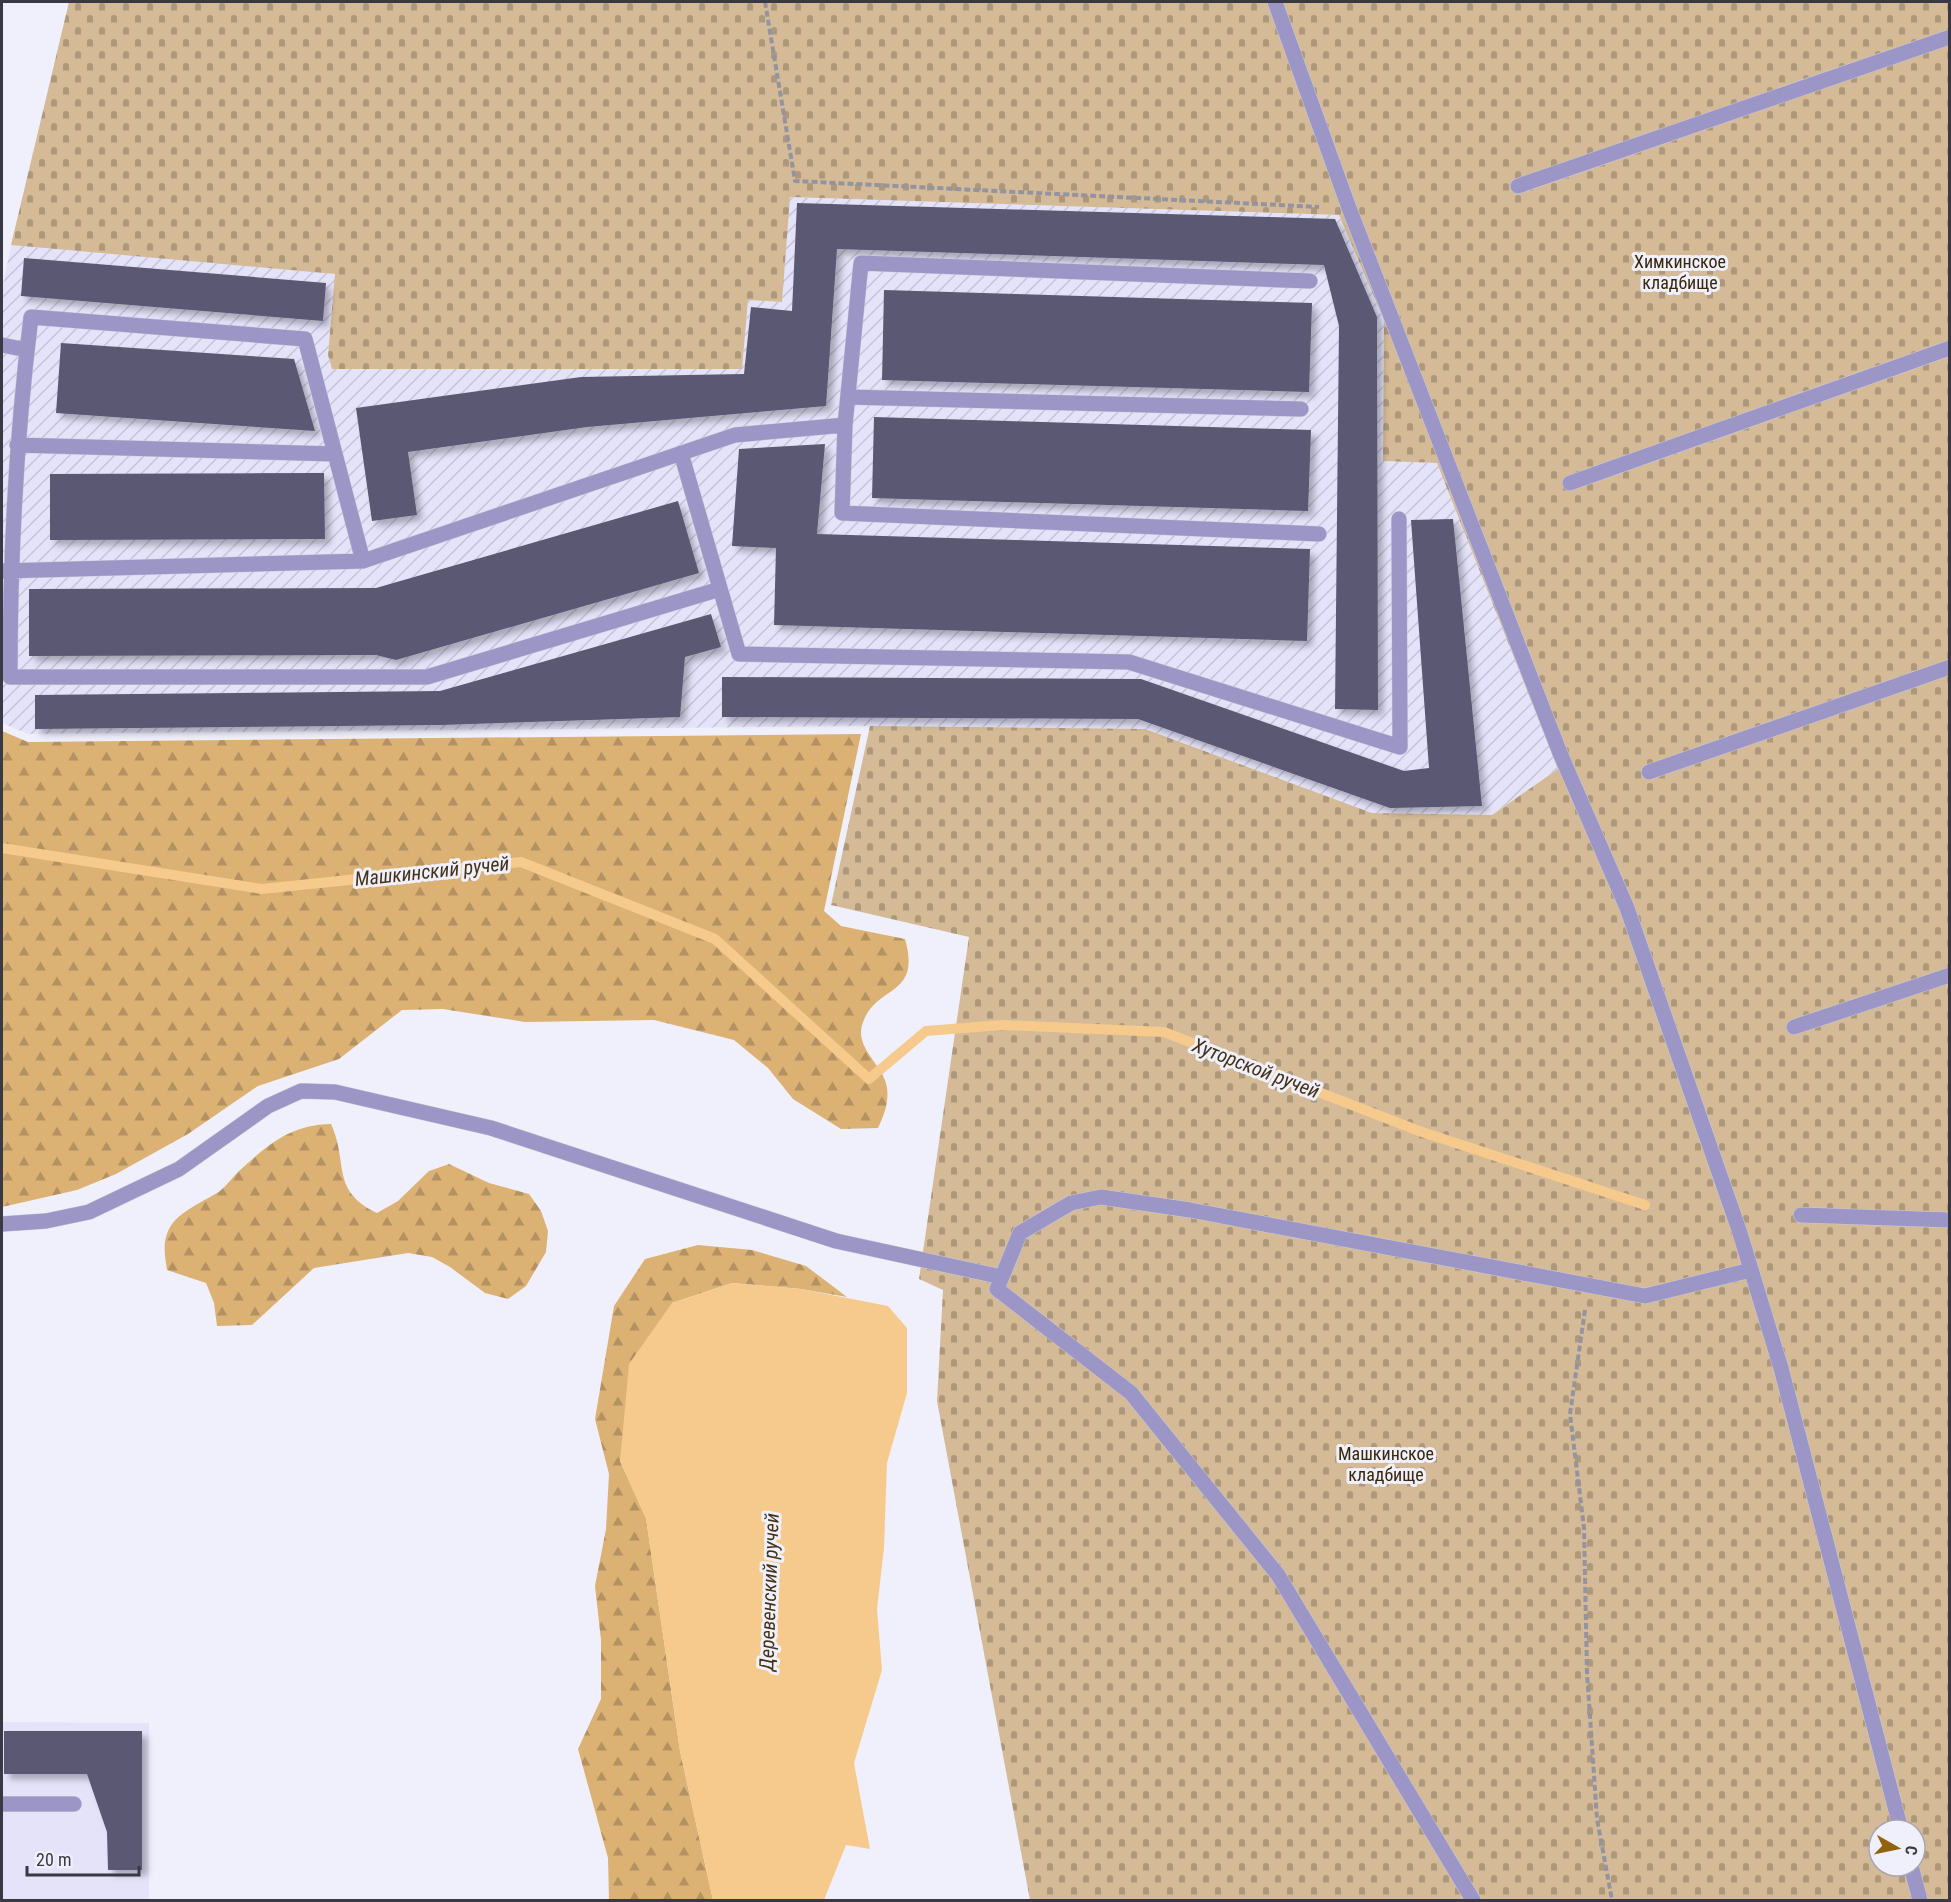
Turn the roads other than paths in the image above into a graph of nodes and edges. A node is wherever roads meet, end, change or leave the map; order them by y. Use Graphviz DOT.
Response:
graph roads {
  1 [pos="1275,2"];
  2 [pos="1950,37"];
  3 [pos="1518,186"];
  4 [pos="1310,281"];
  5 [pos="2,345"];
  6 [pos="1950,348"];
  7 [pos="27,350"];
  8 [pos="849,397"];
  9 [pos="1301,409"];
  10 [pos="845,425"];
  11 [pos="17,445"];
  12 [pos="681,453"];
  13 [pos="335,454"];
  14 [pos="1570,483"];
  15 [pos="1399,519"];
  16 [pos="1319,534"];
  17 [pos="363,561"];
  18 [pos="6,572"];
  19 [pos="720,589"];
  20 [pos="1950,668"];
  21 [pos="1649,772"];
  22 [pos="1950,975"];
  23 [pos="1794,1028"];
  24 [pos="1801,1215"];
  25 [pos="1950,1220"];
  26 [pos="2,1224"];
  27 [pos="1751,1270"];
  28 [pos="1002,1277"];
  29 [pos="2,1804"];
  30 [pos="74,1804"];
  31 [pos="1898,1818"];
  32 [pos="1914,1878"];
  33 [pos="1473,1900"];
  34 [pos="1920,1900"];
  1 -- 27 [label="lane"];
  2 -- 3 [label="lane"];
  4 -- 8 [label="lane"];
  5 -- 7 [label="lane"];
  6 -- 14 [label="lane"];
  7 -- 11 [label="lane"];
  7 -- 13 [label="lane"];
  8 -- 9 [label="lane"];
  8 -- 10 [label="lane"];
  10 -- 12 [label="lane"];
  10 -- 16 [label="lane"];
  11 -- 13 [label="lane"];
  11 -- 18 [label="lane"];
  12 -- 17 [label="lane"];
  12 -- 19 [label="lane"];
  13 -- 17 [label="lane"];
  15 -- 19 [label="lane"];
  17 -- 18 [label="lane"];
  18 -- 19 [label="lane"];
  20 -- 21 [label="lane"];
  22 -- 23 [label="lane"];
  24 -- 25 [label="lane"];
  26 -- 28 [label="lane"];
  27 -- 28 [label="lane"];
  27 -- 31 [label="lane"];
  28 -- 33 [label="lane"];
  29 -- 30 [label="lane"];
  32 -- 34 [label="lane"];
}
